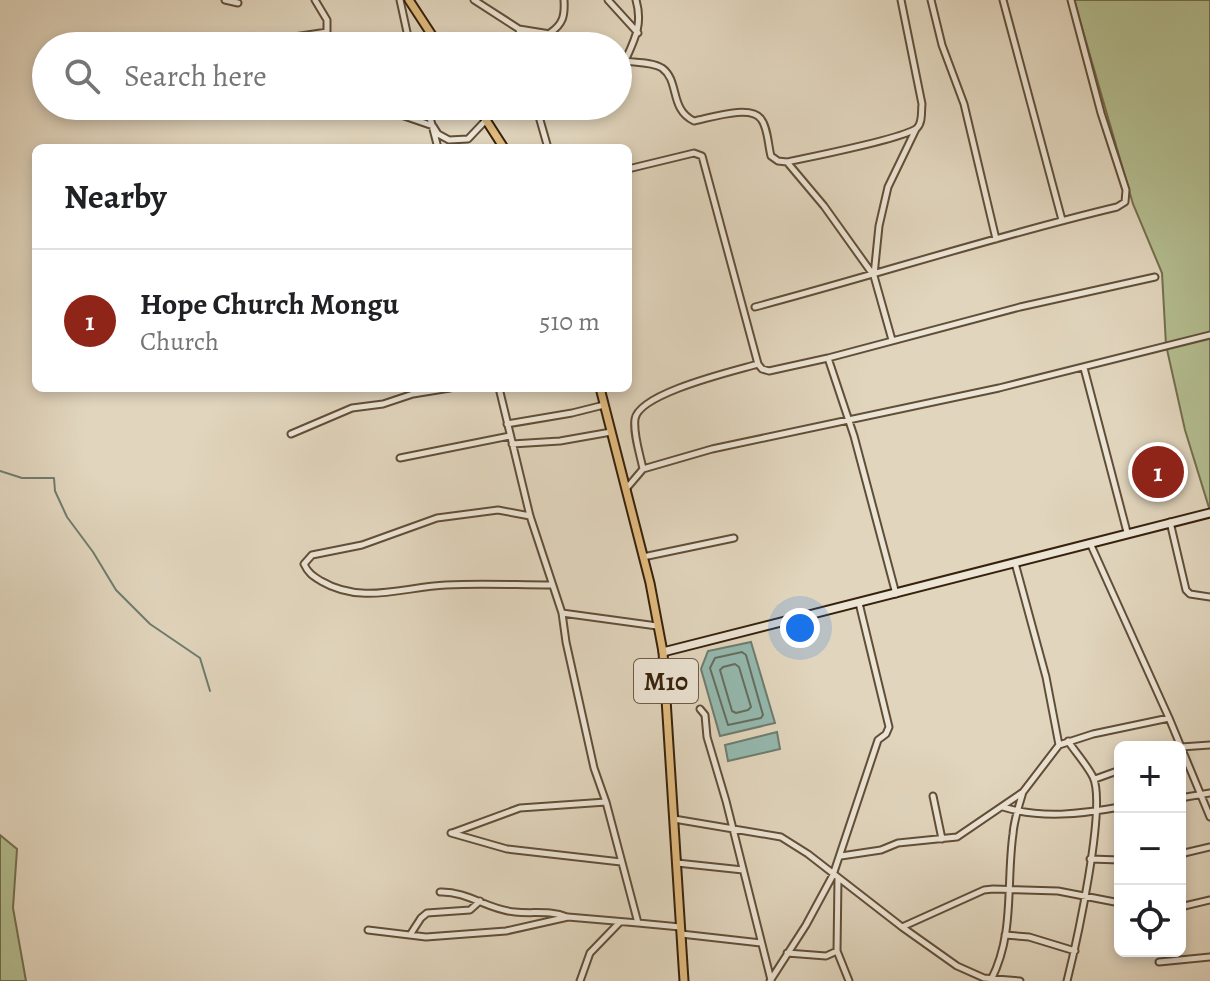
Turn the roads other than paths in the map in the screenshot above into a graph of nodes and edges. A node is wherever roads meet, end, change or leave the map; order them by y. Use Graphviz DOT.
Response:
graph roads {
  1 [pos="225,0"];
  2 [pos="315,0"];
  3 [pos="400,0"];
  4 [pos="409,0"];
  5 [pos="474,0"];
  6 [pos="564,0"];
  7 [pos="608,0"];
  8 [pos="636,0"];
  9 [pos="901,0"];
  10 [pos="931,0"];
  11 [pos="1003,0"];
  12 [pos="1071,0"];
  13 [pos="493,2"];
  14 [pos="238,3"];
  15 [pos="489,10"];
  16 [pos="519,29"];
  17 [pos="327,32"];
  18 [pos="407,32"];
  19 [pos="430,32"];
  20 [pos="520,32"];
  21 [pos="538,32"];
  22 [pos="553,32"];
  23 [pos="638,33"];
  24 [pos="632,43"];
  25 [pos="632,62"];
  26 [pos="416,120"];
  27 [pos="431,120"];
  28 [pos="486,120"];
  29 [pos="540,120"];
  30 [pos="433,126"];
  31 [pos="917,128"];
  32 [pos="437,144"];
  33 [pos="501,144"];
  34 [pos="547,144"];
  35 [pos="787,162"];
  36 [pos="632,168"];
  37 [pos="1062,220"];
  38 [pos="996,239"];
  39 [pos="874,276"];
  40 [pos="1155,277"];
  41 [pos="755,307"];
  42 [pos="1210,335"];
  43 [pos="892,340"];
  44 [pos="828,358"];
  45 [pos="758,364"];
  46 [pos="1084,368"];
  47 [pos="425,392"];
  48 [pos="500,392"];
  49 [pos="601,392"];
  50 [pos="604,405"];
  51 [pos="848,421"];
  52 [pos="507,424"];
  53 [pos="611,432"];
  54 [pos="291,434"];
  55 [pos="510,436"];
  56 [pos="512,444"];
  57 [pos="400,458"];
  58 [pos="643,469"];
  59 [pos="626,489"];
  60 [pos="1210,513"];
  61 [pos="530,516"];
  62 [pos="1169,521"];
  63 [pos="1127,532"];
  64 [pos="734,538"];
  65 [pos="1089,542"];
  66 [pos="643,557"];
  67 [pos="1015,563"];
  68 [pos="551,585"];
  69 [pos="896,594"];
  70 [pos="1210,597"];
  71 [pos="859,603"];
  72 [pos="562,613"];
  73 [pos="658,626"];
  74 [pos="663,652"];
  75 [pos="700,709"];
  76 [pos="1169,718"];
  77 [pos="1068,741"];
  78 [pos="1179,741"];
  79 [pos="1059,745"];
  80 [pos="1210,745"];
  81 [pos="1186,747"];
  82 [pos="1186,760"];
  83 [pos="1114,772"];
  84 [pos="1094,779"];
  85 [pos="1023,792"];
  86 [pos="1210,793"];
  87 [pos="1199,794"];
  88 [pos="933,796"];
  89 [pos="1186,797"];
  90 [pos="606,802"];
  91 [pos="1002,807"];
  92 [pos="1114,808"];
  93 [pos="1018,811"];
  94 [pos="1096,811"];
  95 [pos="1210,817"];
  96 [pos="674,819"];
  97 [pos="732,828"];
  98 [pos="942,839"];
  99 [pos="1210,847"];
  100 [pos="1186,853"];
  101 [pos="841,856"];
  102 [pos="1090,859"];
  103 [pos="1114,860"];
  104 [pos="621,862"];
  105 [pos="677,863"];
  106 [pos="743,870"];
  107 [pos="836,877"];
  108 [pos="1010,887"];
  109 [pos="440,892"];
  110 [pos="1085,895"];
  111 [pos="1210,900"];
  112 [pos="480,901"];
  113 [pos="1114,902"];
  114 [pos="1186,906"];
  115 [pos="568,917"];
  116 [pos="619,922"];
  117 [pos="638,923"];
  118 [pos="902,927"];
  119 [pos="368,930"];
  120 [pos="680,930"];
  121 [pos="410,935"];
  122 [pos="1005,935"];
  123 [pos="761,943"];
  124 [pos="837,951"];
  125 [pos="1075,951"];
  126 [pos="787,953"];
  127 [pos="1210,957"];
  128 [pos="1159,962"];
  129 [pos="771,980"];
  130 [pos="991,980"];
  131 [pos="580,981"];
  132 [pos="684,981"];
  133 [pos="848,981"];
  134 [pos="1020,981"];
  135 [pos="1067,981"];
  1 -- 14 [label="street"];
  2 -- 17 [label="street"];
  3 -- 18 [label="street"];
  4 -- 19 [label="main road"];
  5 -- 15 [label="street"];
  6 -- 22 [label="street"];
  7 -- 23 [label="street"];
  8 -- 23 [label="street"];
  9 -- 31 [label="street"];
  10 -- 38 [label="street"];
  11 -- 37 [label="street"];
  12 -- 37 [label="street"];
  13 -- 15 [label="street"];
  15 -- 16 [label="street"];
  16 -- 20 [label="street"];
  16 -- 21 [label="street"];
  23 -- 24 [label="street"];
  25 -- 35 [label="street"];
  26 -- 30 [label="street"];
  27 -- 30 [label="street"];
  28 -- 30 [label="street"];
  28 -- 33 [label="main road"];
  29 -- 34 [label="street"];
  30 -- 32 [label="street"];
  31 -- 35 [label="street"];
  31 -- 39 [label="street"];
  35 -- 39 [label="street"];
  36 -- 45 [label="street"];
  37 -- 38 [label="street"];
  38 -- 39 [label="street"];
  39 -- 41 [label="street"];
  39 -- 43 [label="street"];
  40 -- 43 [label="street"];
  42 -- 46 [label="street"];
  43 -- 44 [label="street"];
  44 -- 45 [label="street"];
  44 -- 51 [label="street"];
  45 -- 58 [label="street"];
  46 -- 51 [label="street"];
  46 -- 63 [label="street"];
  47 -- 54 [label="street"];
  48 -- 52 [label="street"];
  49 -- 50 [label="main road, M10"];
  50 -- 52 [label="street"];
  50 -- 53 [label="main road, M10"];
  51 -- 58 [label="street"];
  51 -- 69 [label="street"];
  52 -- 55 [label="street"];
  53 -- 56 [label="street"];
  53 -- 59 [label="main road, M10"];
  55 -- 56 [label="street"];
  55 -- 57 [label="street"];
  56 -- 61 [label="street"];
  58 -- 59 [label="street"];
  59 -- 66 [label="main road, M10"];
  60 -- 62 [label="main road"];
  61 -- 68 [label="street"];
  61 -- 68 [label="street"];
  62 -- 63 [label="main road"];
  62 -- 70 [label="street"];
  63 -- 65 [label="main road"];
  64 -- 66 [label="street"];
  65 -- 67 [label="main road"];
  65 -- 76 [label="street"];
  66 -- 73 [label="main road, M10"];
  67 -- 69 [label="main road"];
  67 -- 79 [label="street"];
  68 -- 72 [label="street"];
  69 -- 71 [label="main road"];
  71 -- 74 [label="main road"];
  71 -- 101 [label="street"];
  72 -- 73 [label="street"];
  72 -- 90 [label="street"];
  73 -- 74 [label="main road, M10"];
  74 -- 96 [label="main road, M10"];
  75 -- 97 [label="street"];
  76 -- 77 [label="street"];
  76 -- 78 [label="street"];
  77 -- 79 [label="street"];
  77 -- 84 [label="street"];
  79 -- 85 [label="street"];
  80 -- 81 [label="street"];
  82 -- 87 [label="street"];
  83 -- 84 [label="street"];
  84 -- 94 [label="street"];
  85 -- 91 [label="street"];
  85 -- 93 [label="street"];
  86 -- 87 [label="street"];
  87 -- 89 [label="street"];
  87 -- 95 [label="street"];
  88 -- 98 [label="street"];
  90 -- 104 [label="street"];
  90 -- 104 [label="street"];
  91 -- 93 [label="street"];
  91 -- 98 [label="street"];
  92 -- 94 [label="street"];
  93 -- 94 [label="street"];
  93 -- 108 [label="street"];
  94 -- 102 [label="street"];
  96 -- 97 [label="street"];
  96 -- 105 [label="main road, M10"];
  97 -- 106 [label="street"];
  97 -- 107 [label="street"];
  98 -- 101 [label="street"];
  99 -- 100 [label="street"];
  101 -- 107 [label="street"];
  102 -- 103 [label="street"];
  102 -- 110 [label="street"];
  104 -- 117 [label="street"];
  105 -- 106 [label="street"];
  105 -- 120 [label="main road, M10"];
  106 -- 123 [label="street"];
  107 -- 118 [label="street"];
  107 -- 124 [label="street"];
  107 -- 126 [label="street"];
  108 -- 110 [label="street"];
  108 -- 118 [label="street"];
  108 -- 122 [label="street"];
  109 -- 112 [label="street"];
  110 -- 113 [label="street"];
  110 -- 125 [label="street"];
  111 -- 114 [label="street"];
  112 -- 115 [label="street"];
  112 -- 121 [label="street"];
  115 -- 116 [label="street"];
  115 -- 121 [label="street"];
  116 -- 117 [label="street"];
  116 -- 131 [label="street"];
  117 -- 120 [label="street"];
  118 -- 130 [label="street"];
  119 -- 121 [label="street"];
  120 -- 123 [label="street"];
  120 -- 132 [label="main road, M10"];
  122 -- 125 [label="street"];
  122 -- 130 [label="street"];
  123 -- 129 [label="street"];
  124 -- 126 [label="street"];
  124 -- 133 [label="street"];
  125 -- 135 [label="street"];
  126 -- 129 [label="street"];
  127 -- 128 [label="street"];
  130 -- 134 [label="street"];
}
